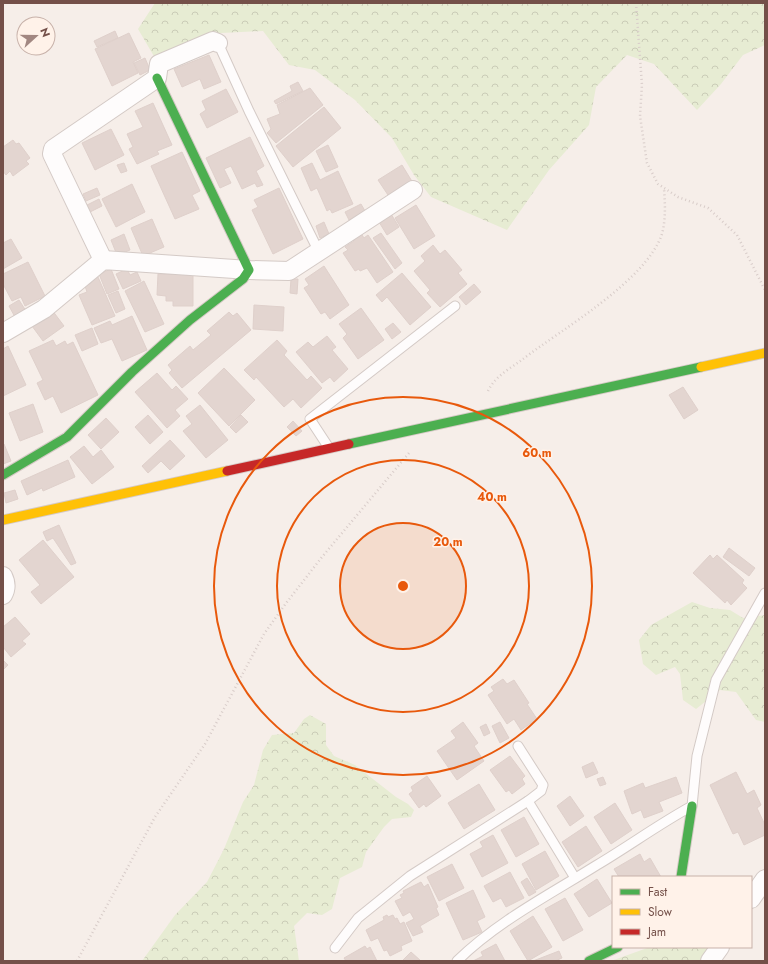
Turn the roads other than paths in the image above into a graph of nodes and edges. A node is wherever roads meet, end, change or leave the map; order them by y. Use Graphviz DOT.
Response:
graph roads {
  1 [pos="218,43"];
  2 [pos="157,78"];
  3 [pos="413,190"];
  4 [pos="319,252"];
  5 [pos="103,260"];
  6 [pos="249,270"];
  7 [pos="455,306"];
  8 [pos="3,333"];
  9 [pos="765,353"];
  10 [pos="330,449"];
  11 [pos="3,475"];
  12 [pos="3,520"];
  13 [pos="3,576"];
  14 [pos="765,593"];
  15 [pos="3,595"];
  16 [pos="518,746"];
  17 [pos="528,801"];
  18 [pos="692,806"];
  19 [pos="681,876"];
  20 [pos="575,878"];
  21 [pos="765,879"];
  22 [pos="752,898"];
  23 [pos="335,948"];
  24 [pos="616,948"];
  25 [pos="719,948"];
  26 [pos="457,961"];
  27 [pos="589,961"];
  28 [pos="710,961"];
  1 -- 2 [label="street"];
  1 -- 4 [label="lane"];
  2 -- 5 [label="street"];
  2 -- 6 [label="street"];
  3 -- 4 [label="street"];
  4 -- 6 [label="street"];
  5 -- 6 [label="street"];
  5 -- 8 [label="street"];
  6 -- 11 [label="street"];
  7 -- 10 [label="lane"];
  9 -- 10 [label="street"];
  10 -- 12 [label="street"];
  13 -- 15 [label="street"];
  14 -- 18 [label="lane"];
  16 -- 17 [label="lane"];
  17 -- 20 [label="lane"];
  17 -- 23 [label="lane"];
  18 -- 19 [label="street"];
  18 -- 20 [label="lane"];
  20 -- 26 [label="lane"];
  21 -- 22 [label="street"];
  24 -- 27 [label="street"];
  25 -- 28 [label="street"];
}
